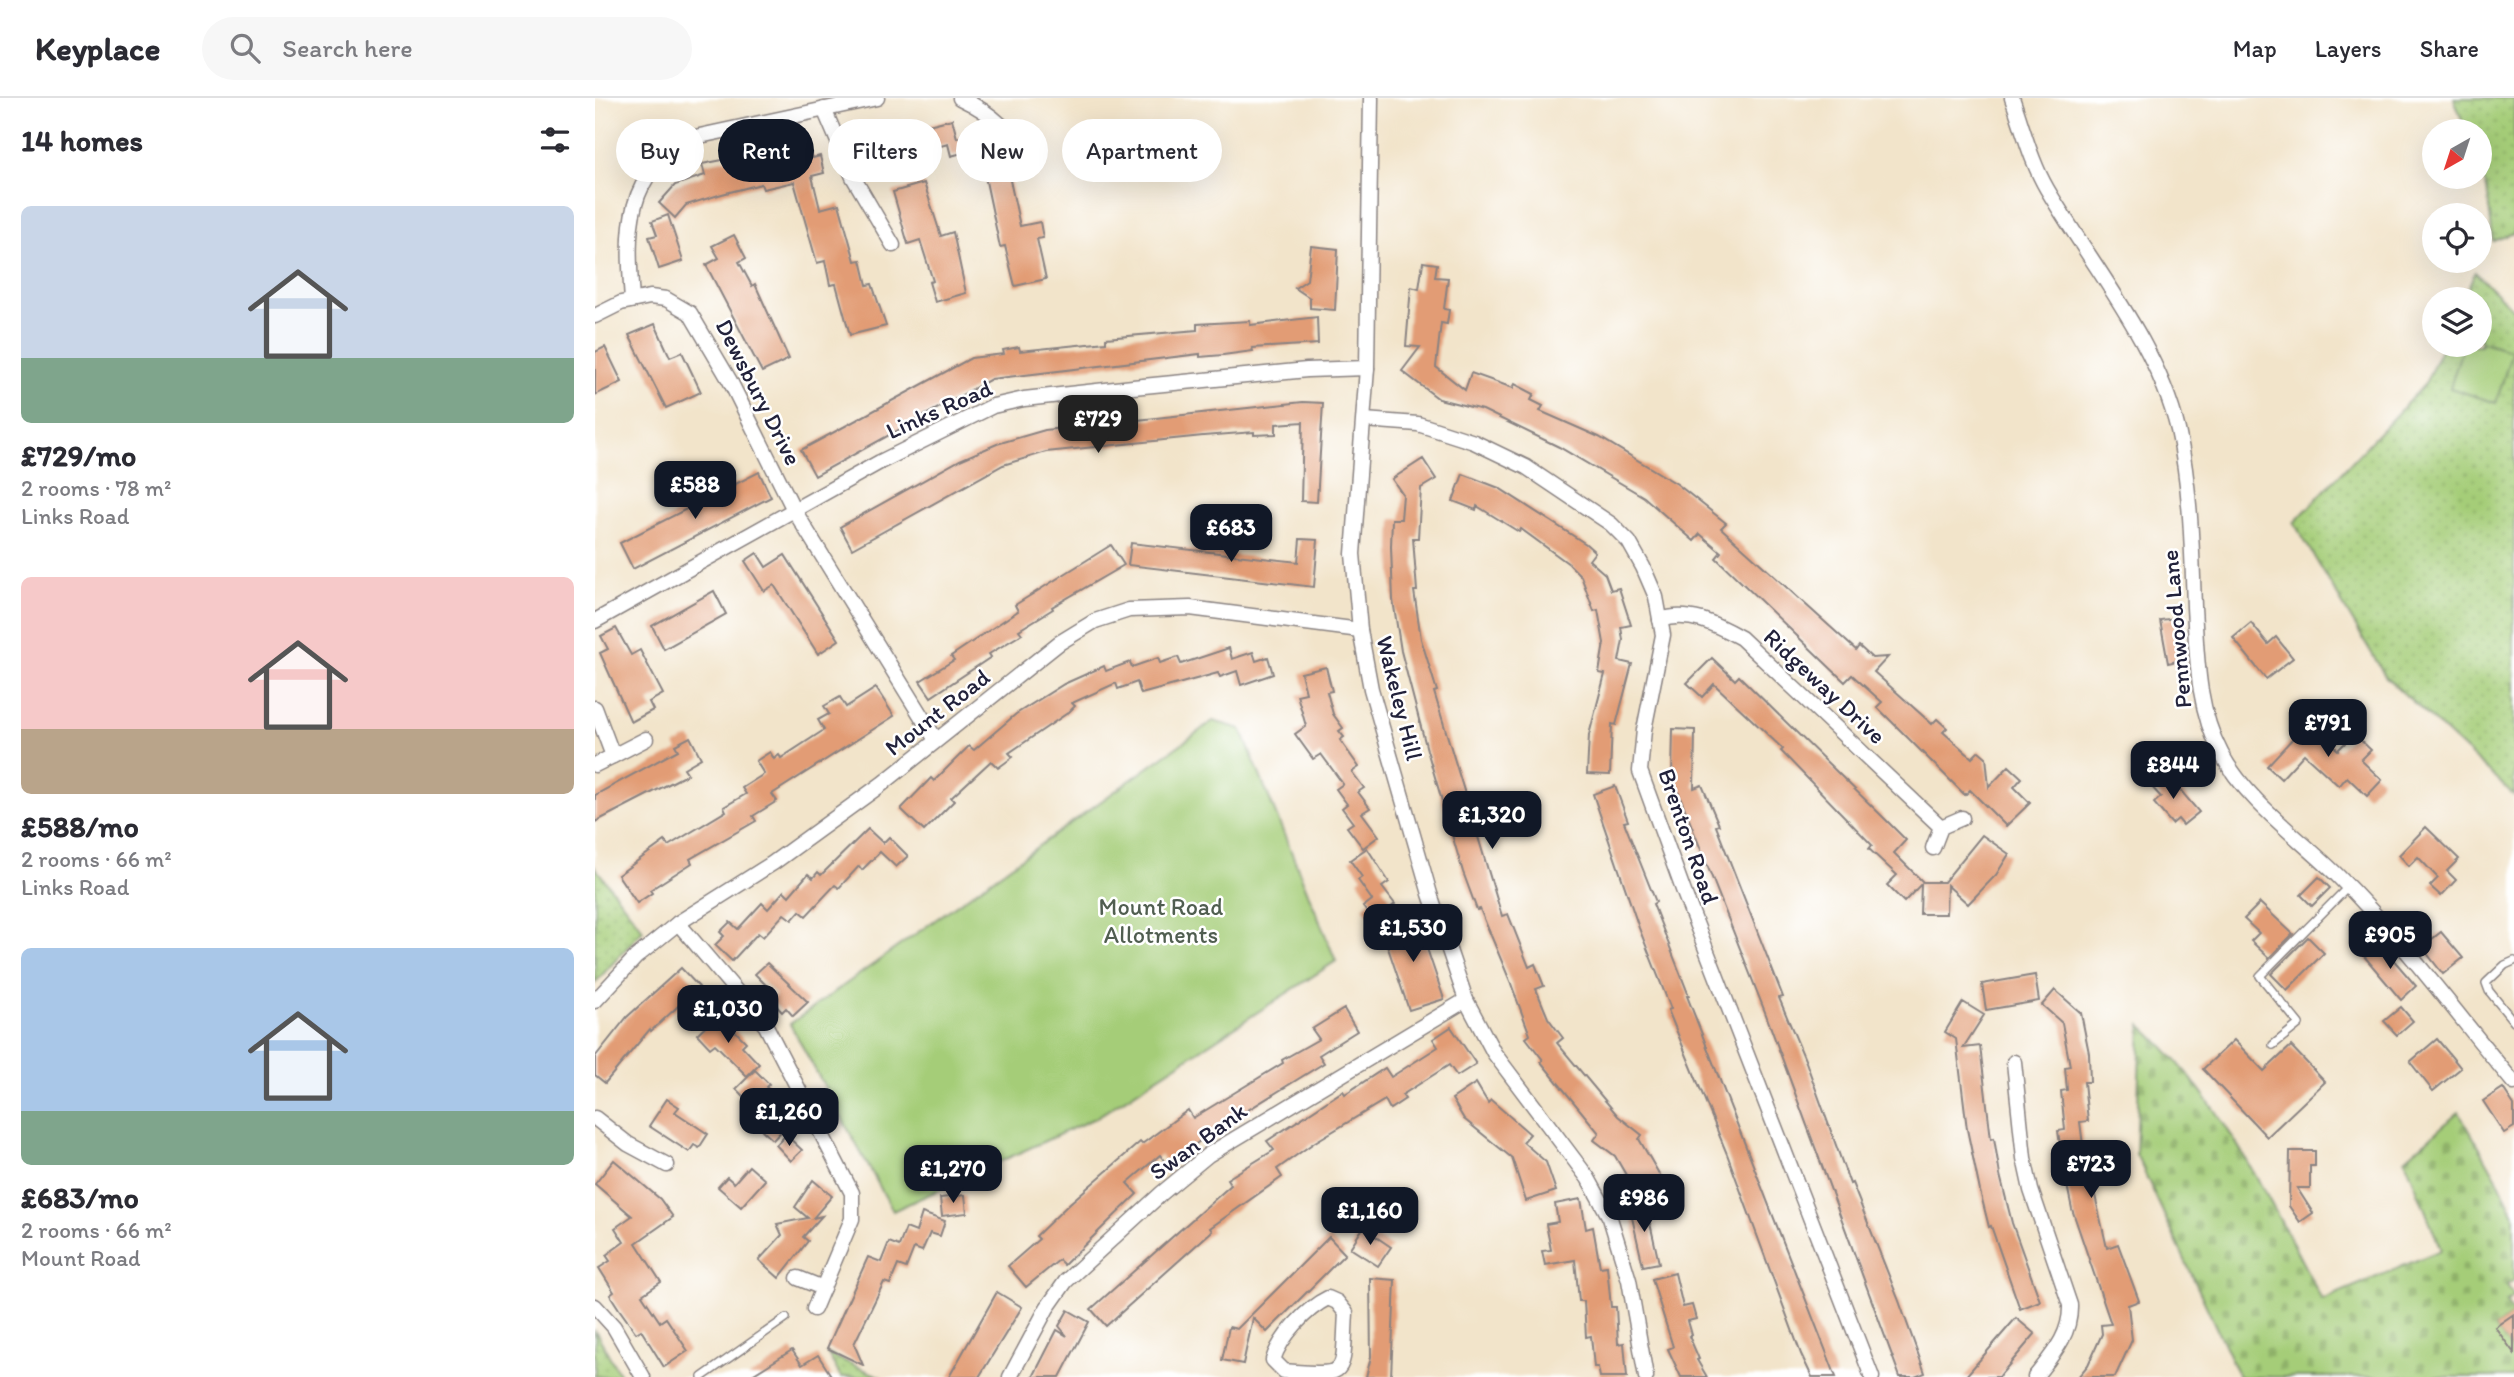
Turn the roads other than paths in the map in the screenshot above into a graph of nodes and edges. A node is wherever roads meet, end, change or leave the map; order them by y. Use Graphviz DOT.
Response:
graph roads {
  1 [pos="877,98"];
  2 [pos="960,98"];
  3 [pos="1371,98"];
  4 [pos="2012,98"];
  5 [pos="824,110"];
  6 [pos="994,119"];
  7 [pos="893,245"];
  8 [pos="632,300"];
  9 [pos="595,316"];
  10 [pos="1367,368"];
  11 [pos="1364,420"];
  12 [pos="793,510"];
  13 [pos="1660,620"];
  14 [pos="595,621"];
  15 [pos="1360,630"];
  16 [pos="595,708"];
  17 [pos="646,739"];
  18 [pos="936,740"];
  19 [pos="613,756"];
  20 [pos="595,765"];
  21 [pos="1962,818"];
  22 [pos="1941,827"];
  23 [pos="1934,848"];
  24 [pos="2348,887"];
  25 [pos="678,923"];
  26 [pos="2514,961"];
  27 [pos="595,1000"];
  28 [pos="1467,1000"];
  29 [pos="2514,1021"];
  30 [pos="2273,1045"];
  31 [pos="2014,1062"];
  32 [pos="2514,1082"];
  33 [pos="595,1118"];
  34 [pos="667,1165"];
  35 [pos="798,1278"];
  36 [pos="823,1287"];
  37 [pos="595,1306"];
  38 [pos="814,1309"];
  39 [pos="786,1318"];
  40 [pos="1283,1374"];
  41 [pos="643,1377"];
  42 [pos="702,1377"];
  43 [pos="1010,1377"];
  44 [pos="1646,1377"];
  45 [pos="1872,1377"];
  46 [pos="2035,1377"];
  1 -- 5 [label="street"];
  2 -- 6 [label="street"];
  3 -- 10 [label="street, Wakeley Hill"];
  4 -- 24 [label="street, Pennwood Lane"];
  5 -- 7 [label="street"];
  5 -- 8 [label="street"];
  8 -- 9 [label="street, Dewsbury Drive"];
  8 -- 12 [label="street, Dewsbury Drive"];
  10 -- 11 [label="street, Wakeley Hill"];
  10 -- 12 [label="street, Links Road"];
  11 -- 13 [label="street, Brenton Road"];
  11 -- 15 [label="street, Wakeley Hill"];
  12 -- 14 [label="street, Links Road"];
  12 -- 18 [label="street"];
  13 -- 22 [label="street, Ridgeway Drive"];
  13 -- 45 [label="street, Brenton Road"];
  15 -- 18 [label="street, Mount Road"];
  15 -- 28 [label="street, Wakeley Hill"];
  16 -- 19 [label="street"];
  17 -- 19 [label="street"];
  18 -- 25 [label="street, Mount Road"];
  19 -- 20 [label="street"];
  21 -- 22 [label="street"];
  22 -- 23 [label="street"];
  24 -- 30 [label="lane"];
  24 -- 32 [label="street, Pennwood Lane"];
  25 -- 27 [label="street, Mount Road"];
  25 -- 36 [label="street"];
  26 -- 29 [label="lane"];
  28 -- 43 [label="street, Swan Bank"];
  28 -- 44 [label="street, Wakeley Hill"];
  31 -- 46 [label="street"];
  33 -- 34 [label="street"];
  35 -- 36 [label="street"];
  36 -- 38 [label="street"];
  37 -- 41 [label="street"];
  39 -- 42 [label="lane"];
  40 -- 40 [label="street"];
}
